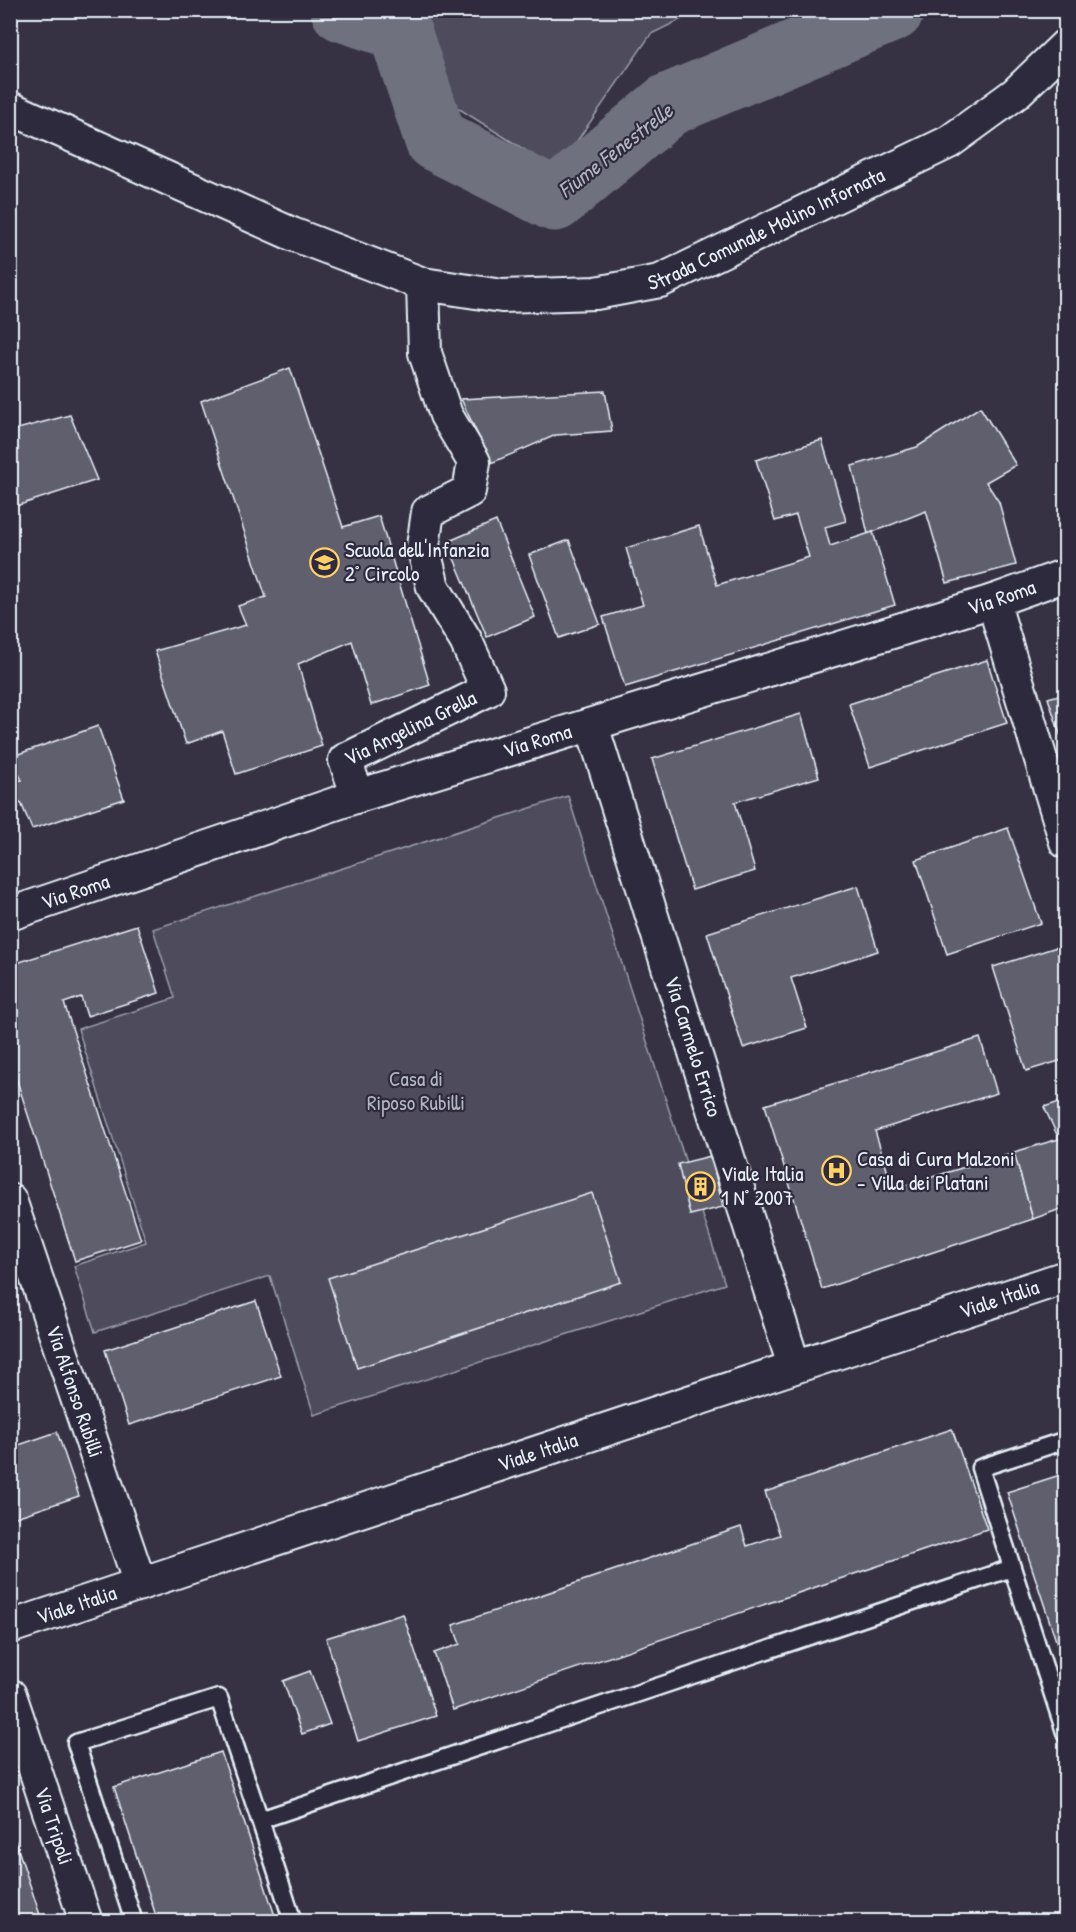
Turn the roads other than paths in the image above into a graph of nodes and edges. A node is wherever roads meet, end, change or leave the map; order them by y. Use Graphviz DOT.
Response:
graph roads {
  1 [pos="1065,45"];
  2 [pos="10,108"];
  3 [pos="423,284"];
  4 [pos="1065,575"];
  5 [pos="993,601"];
  6 [pos="592,726"];
  7 [pos="358,796"];
  8 [pos="1065,842"];
  9 [pos="10,914"];
  10 [pos="10,1200"];
  11 [pos="1065,1277"];
  12 [pos="794,1366"];
  13 [pos="1065,1440"];
  14 [pos="1012,1568"];
  15 [pos="140,1584"];
  16 [pos="10,1627"];
  17 [pos="10,1695"];
  18 [pos="1065,1735"];
  19 [pos="260,1820"];
  20 [pos="86,1922"];
  21 [pos="135,1922"];
  22 [pos="293,1922"];
  1 -- 3 [label="street, Strada Comunale Molino Infornata"];
  2 -- 3 [label="street, Strada Comunale Molino Infornata"];
  3 -- 7 [label="street, Via Angelina Grella"];
  4 -- 5 [label="street, Via Roma"];
  5 -- 6 [label="street, Via Roma"];
  5 -- 8 [label="street"];
  6 -- 7 [label="street, Via Roma"];
  6 -- 12 [label="street, Via Carmelo Errico"];
  7 -- 9 [label="street, Via Roma"];
  10 -- 15 [label="street, Via Alfonso Rubilli"];
  11 -- 12 [label="street, Viale Italia"];
  12 -- 15 [label="street, Viale Italia"];
  13 -- 14 [label="lane"];
  14 -- 18 [label="lane"];
  14 -- 19 [label="lane"];
  15 -- 16 [label="street, Viale Italia"];
  17 -- 20 [label="street, Via Tripoli"];
  19 -- 21 [label="lane"];
  19 -- 22 [label="lane"];
}
